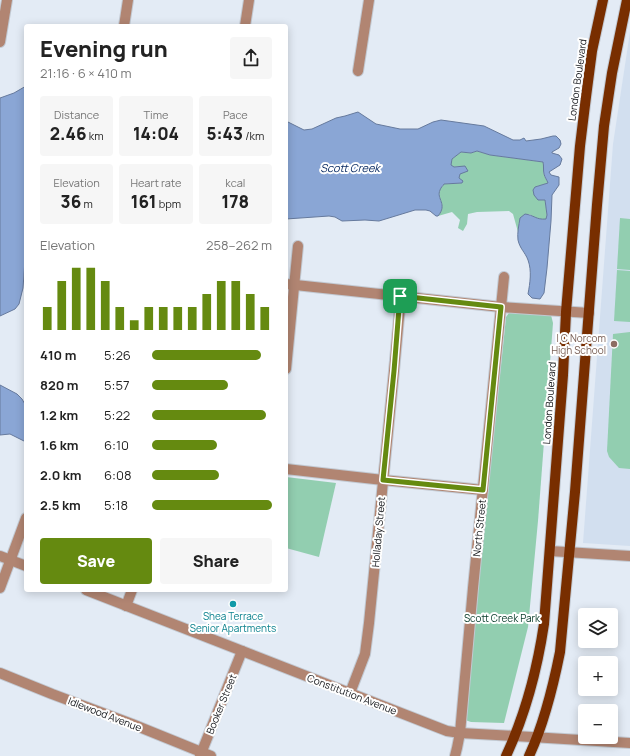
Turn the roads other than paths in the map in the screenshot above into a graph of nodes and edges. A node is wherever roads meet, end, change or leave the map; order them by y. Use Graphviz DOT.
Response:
graph roads {
  1 [pos="7,0"];
  2 [pos="128,0"];
  3 [pos="249,0"];
  4 [pos="369,0"];
  5 [pos="603,0"];
  6 [pos="627,0"];
  7 [pos="124,24"];
  8 [pos="245,24"];
  9 [pos="0,42"];
  10 [pos="358,71"];
  11 [pos="298,246"];
  12 [pos="504,277"];
  13 [pos="290,284"];
  14 [pos="400,296"];
  15 [pos="501,307"];
  16 [pos="566,312"];
  17 [pos="589,313"];
  18 [pos="288,326"];
  19 [pos="288,469"];
  20 [pos="383,480"];
  21 [pos="483,490"];
  22 [pos="24,524"];
  23 [pos="550,551"];
  24 [pos="570,552"];
  25 [pos="0,556"];
  26 [pos="630,556"];
  27 [pos="11,560"];
  28 [pos="24,565"];
  29 [pos="0,588"];
  30 [pos="91,592"];
  31 [pos="131,592"];
  32 [pos="126,606"];
  33 [pos="242,651"];
  34 [pos="0,673"];
  35 [pos="350,693"];
  36 [pos="460,733"];
  37 [pos="515,736"];
  38 [pos="537,738"];
  39 [pos="630,743"];
  40 [pos="204,755"];
  41 [pos="455,756"];
  42 [pos="506,756"];
  43 [pos="529,756"];
  1 -- 9 [label="street"];
  2 -- 7 [label="street"];
  3 -- 8 [label="street"];
  4 -- 10 [label="street"];
  5 -- 16 [label="main road, London Boulevard"];
  6 -- 17 [label="main road"];
  11 -- 13 [label="street"];
  12 -- 15 [label="street, North Street"];
  13 -- 14 [label="street"];
  13 -- 18 [label="street"];
  14 -- 15 [label="street"];
  14 -- 20 [label="street, Holladay Street"];
  15 -- 16 [label="street"];
  15 -- 21 [label="street, North Street"];
  16 -- 17 [label="street"];
  16 -- 23 [label="main road, London Boulevard"];
  17 -- 24 [label="main road"];
  19 -- 20 [label="street"];
  20 -- 21 [label="street"];
  20 -- 35 [label="street, Holladay Street"];
  21 -- 36 [label="street, North Street"];
  22 -- 27 [label="street"];
  23 -- 24 [label="street"];
  23 -- 37 [label="main road, London Boulevard"];
  24 -- 26 [label="street"];
  24 -- 38 [label="main road"];
  25 -- 27 [label="street"];
  27 -- 28 [label="street"];
  27 -- 29 [label="street"];
  30 -- 32 [label="street, Constitution Avenue"];
  31 -- 32 [label="street"];
  32 -- 33 [label="street, Constitution Avenue"];
  33 -- 35 [label="street, Constitution Avenue"];
  33 -- 40 [label="street, Booker Street"];
  34 -- 40 [label="street, Idlewood Avenue"];
  35 -- 36 [label="street, Constitution Avenue"];
  36 -- 37 [label="street, Constitution Avenue"];
  36 -- 41 [label="street, North Street"];
  37 -- 38 [label="street, Constitution Avenue"];
  37 -- 42 [label="main road, London Boulevard"];
  38 -- 39 [label="street, Constitution Avenue"];
  38 -- 43 [label="main road"];
}
